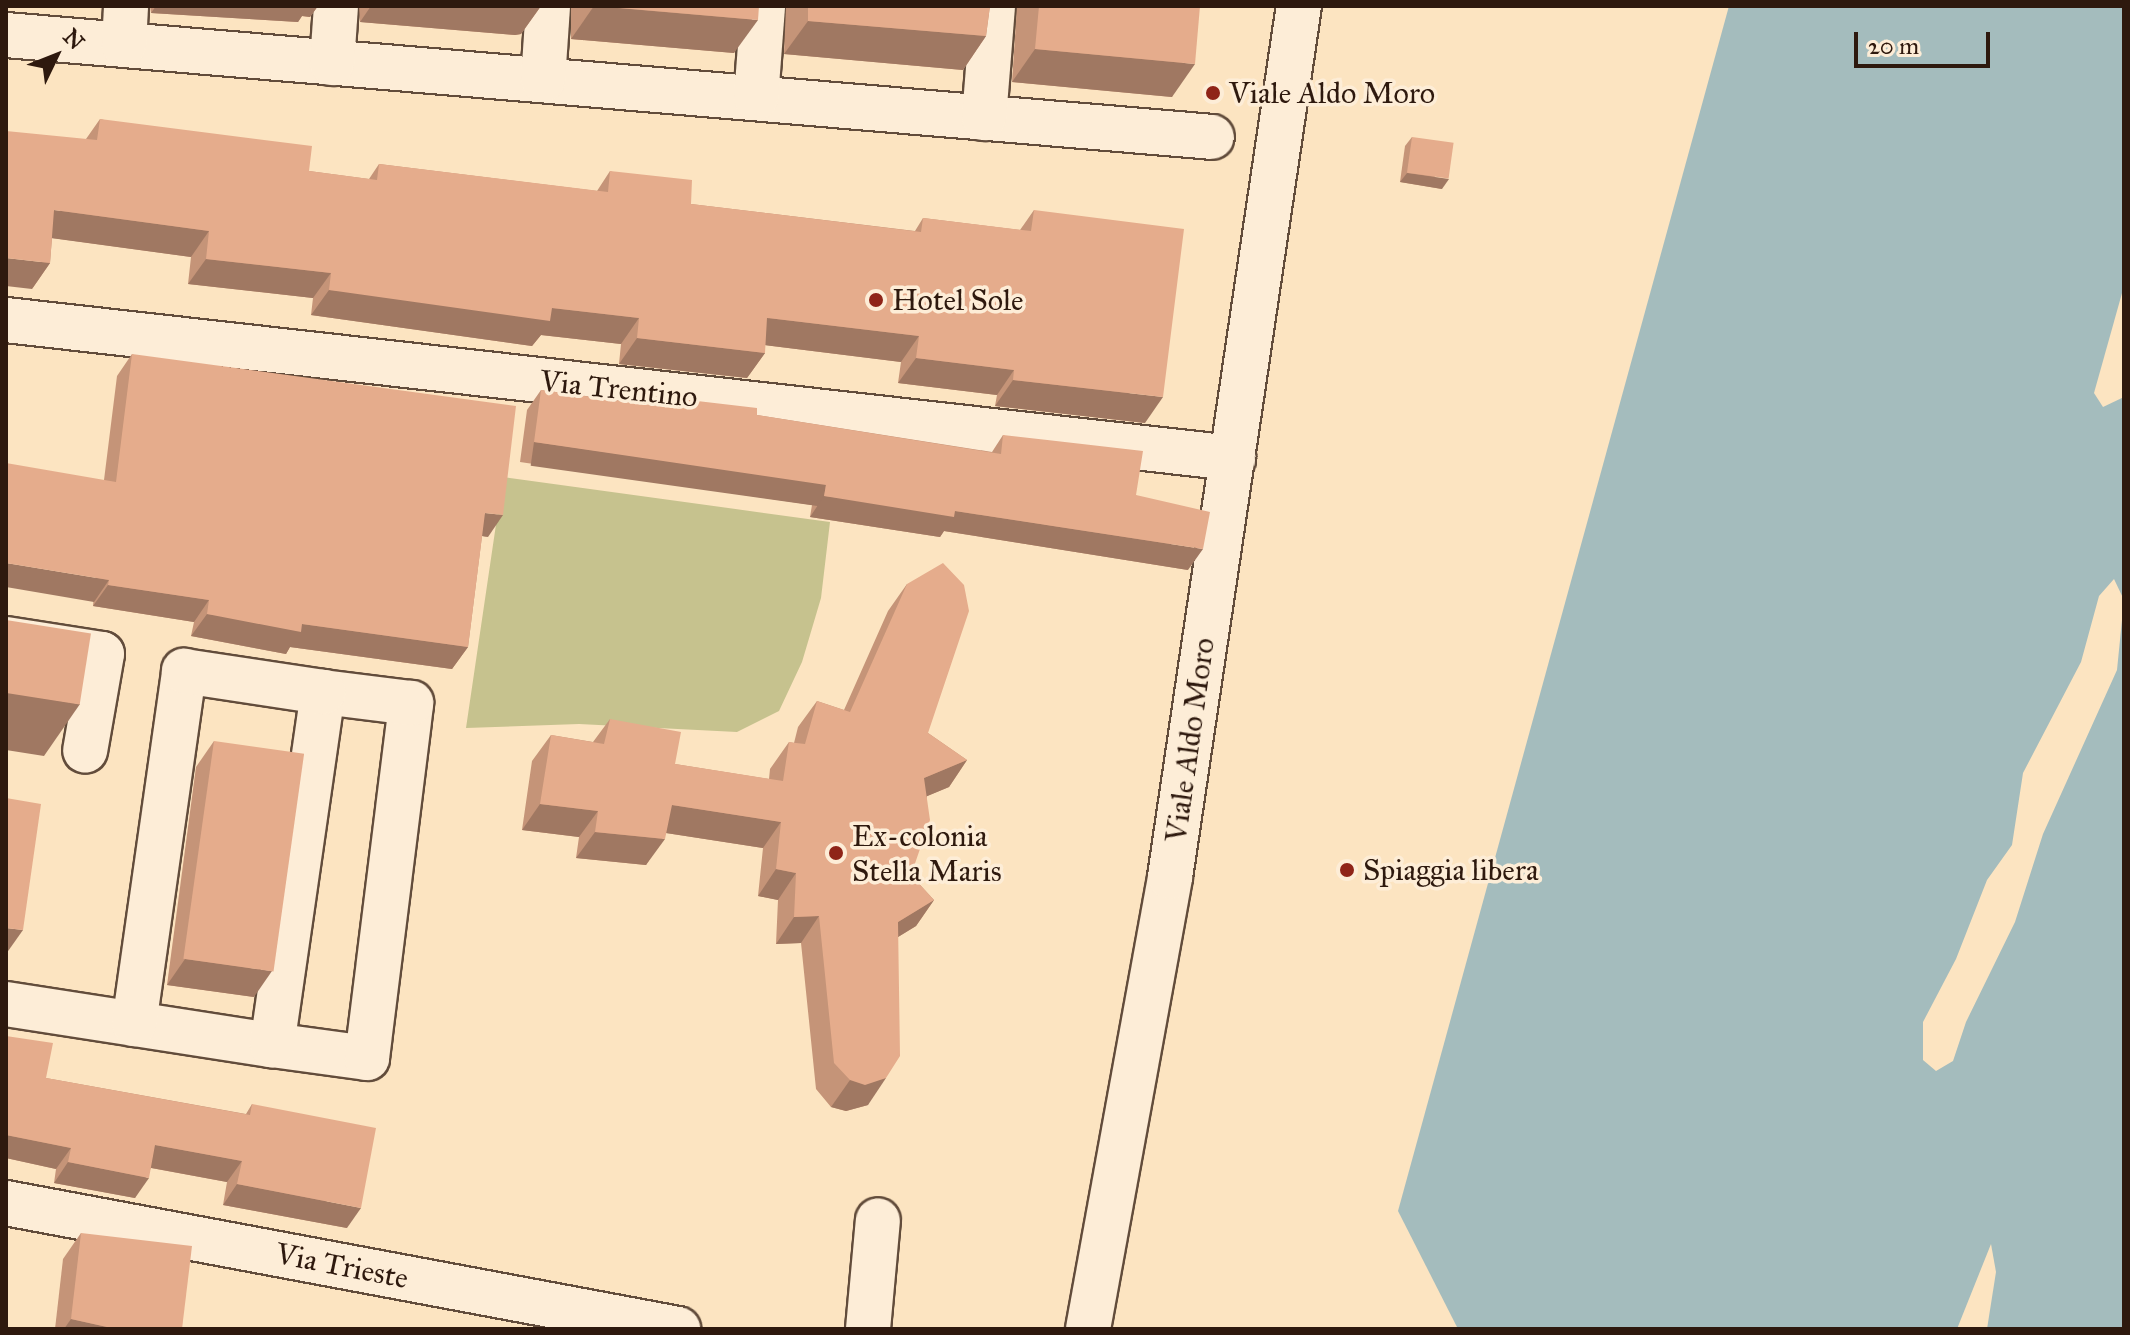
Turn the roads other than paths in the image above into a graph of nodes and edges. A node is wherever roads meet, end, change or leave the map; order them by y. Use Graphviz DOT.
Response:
graph roads {
  1 [pos="336,6"];
  2 [pos="548,6"];
  3 [pos="763,6"];
  4 [pos="993,6"];
  5 [pos="1299,6"];
  6 [pos="125,26"];
  7 [pos="6,35"];
  8 [pos="332,63"];
  9 [pos="543,80"];
  10 [pos="756,98"];
  11 [pos="984,118"];
  12 [pos="1212,137"];
  13 [pos="6,320"];
  14 [pos="1233,458"];
  15 [pos="6,639"];
  16 [pos="323,692"];
  17 [pos="85,751"];
  18 [pos="6,1004"];
  19 [pos="134,1024"];
  20 [pos="272,1045"];
  21 [pos="6,1203"];
  22 [pos="878,1220"];
  23 [pos="678,1329"];
  24 [pos="868,1329"];
  25 [pos="1088,1329"];
  1 -- 8 [label="street"];
  2 -- 9 [label="street"];
  3 -- 10 [label="street"];
  4 -- 11 [label="street"];
  5 -- 14 [label="street, Viale Aldo Moro"];
  6 -- 7 [label="street"];
  6 -- 8 [label="street"];
  8 -- 9 [label="street"];
  9 -- 10 [label="street"];
  10 -- 11 [label="street"];
  11 -- 12 [label="street"];
  13 -- 14 [label="street, Via Trentino"];
  14 -- 25 [label="street, Viale Aldo Moro"];
  15 -- 17 [label="street"];
  16 -- 19 [label="street"];
  16 -- 20 [label="street"];
  16 -- 20 [label="street"];
  18 -- 19 [label="street"];
  19 -- 20 [label="street"];
  21 -- 23 [label="street, Via Trieste"];
  22 -- 24 [label="street"];
}
